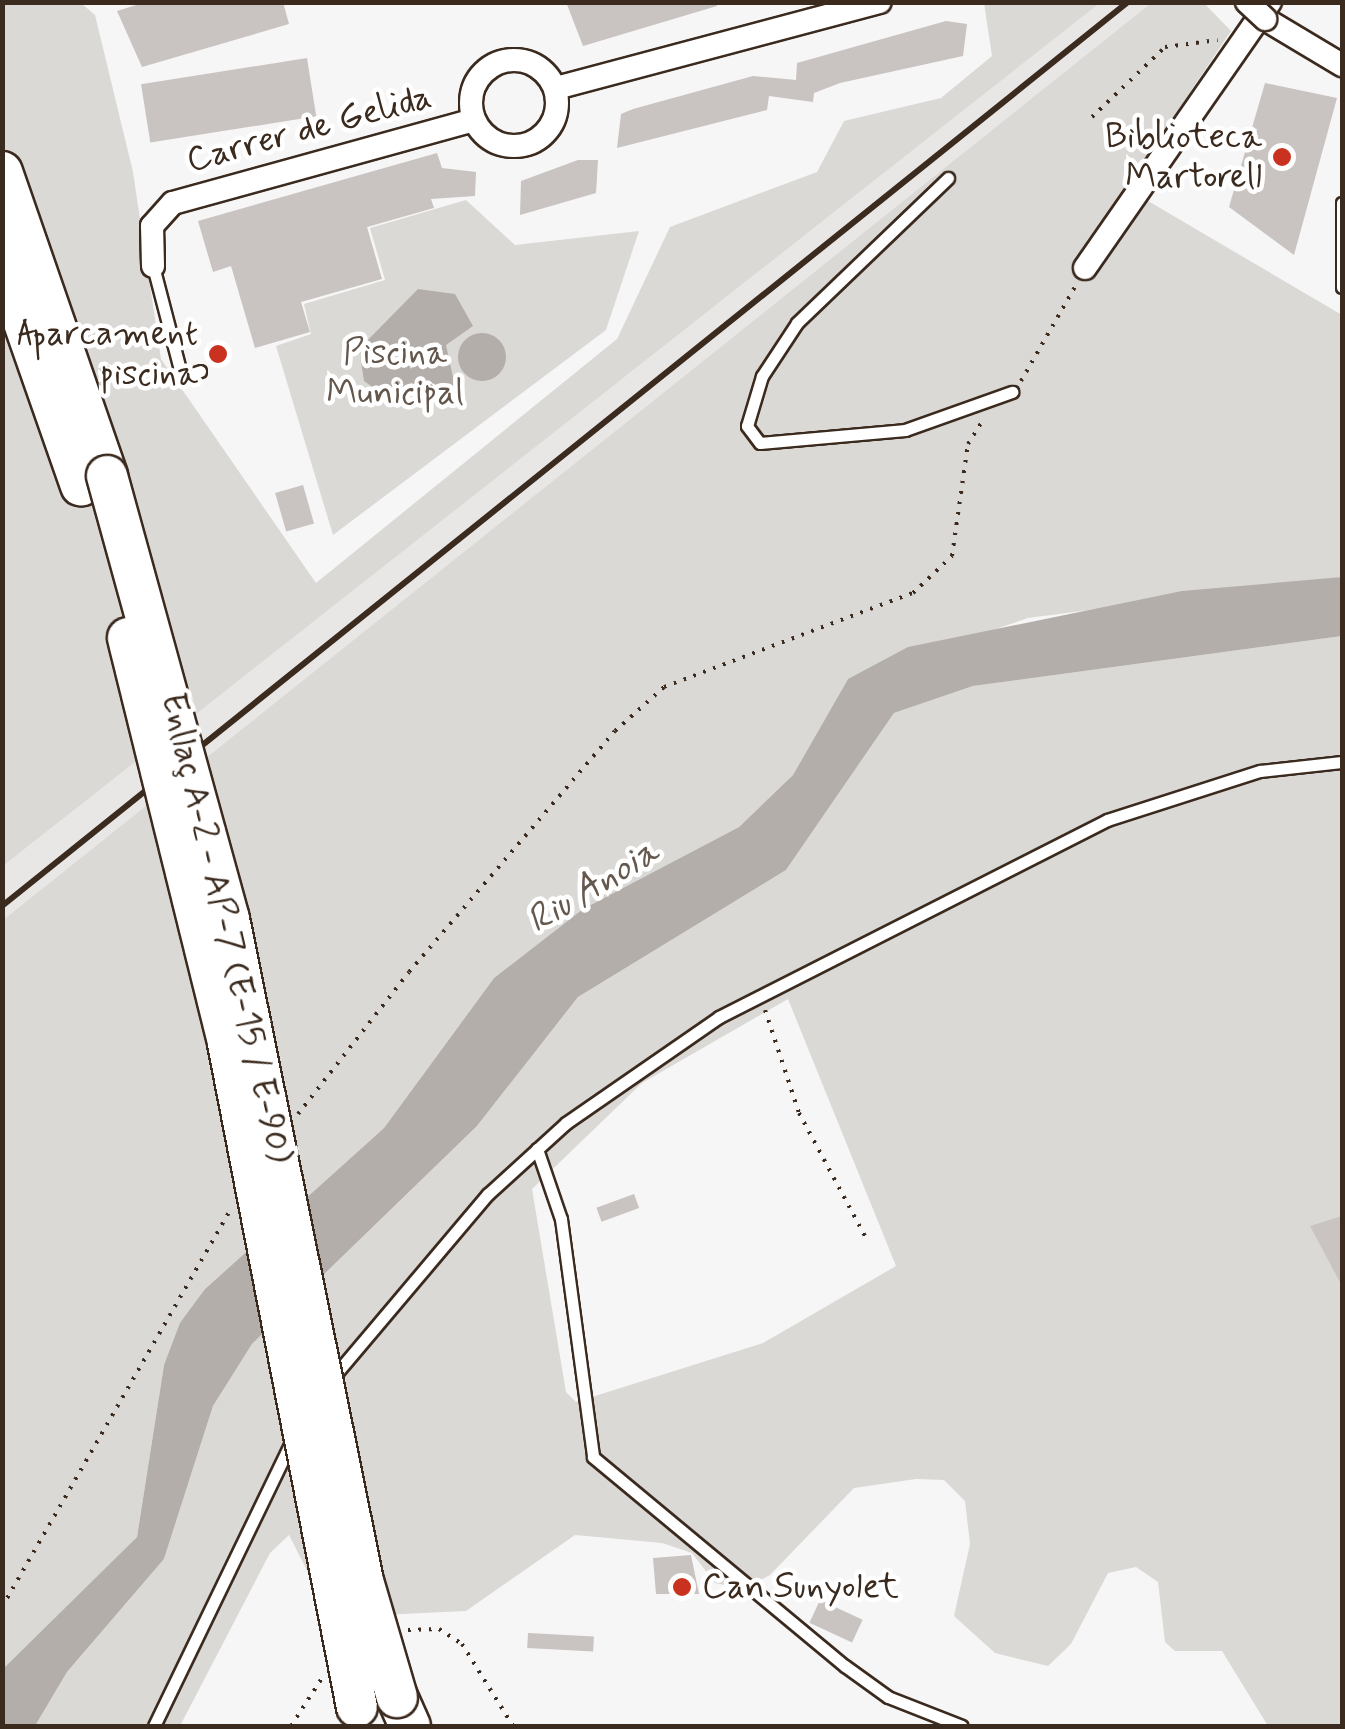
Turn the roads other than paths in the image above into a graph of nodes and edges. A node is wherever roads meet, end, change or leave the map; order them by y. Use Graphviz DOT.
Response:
graph roads {
  1 [pos="880,2"];
  2 [pos="1247,2"];
  3 [pos="839,8"];
  4 [pos="1268,11"];
  5 [pos="1342,66"];
  6 [pos="556,88"];
  7 [pos="474,120"];
  8 [pos="2,172"];
  9 [pos="948,178"];
  10 [pos="1342,202"];
  11 [pos="2,260"];
  12 [pos="153,266"];
  13 [pos="1085,268"];
  14 [pos="1342,288"];
  15 [pos="200,371"];
  16 [pos="1012,392"];
  17 [pos="94,481"];
  18 [pos="1342,762"];
  19 [pos="537,1150"];
  20 [pos="403,1712"];
  21 [pos="359,1716"];
  22 [pos="154,1726"];
  23 [pos="962,1726"];
  1 -- 3 [label="street"];
  2 -- 4 [label="street, bridge"];
  3 -- 6 [label="street"];
  4 -- 5 [label="street"];
  4 -- 13 [label="street"];
  6 -- 7 [label="street"];
  6 -- 7 [label="street"];
  7 -- 12 [label="street, Carrer de Gelida"];
  8 -- 17 [label="highway, Enllaç A-2 - AP-7 (E-15 / E-90)"];
  9 -- 16 [label="lane"];
  10 -- 14 [label="lane"];
  11 -- 17 [label="highway, Enllaç A-2 - AP-7 (E-15 / E-90)"];
  12 -- 15 [label="lane"];
  17 -- 20 [label="highway, Enllaç A-2 - AP-7 (E-15 / E-90), bridge"];
  17 -- 21 [label="highway, Enllaç A-2 - AP-7 (E-15 / E-90), bridge"];
  18 -- 19 [label="lane"];
  19 -- 22 [label="lane"];
  19 -- 23 [label="lane"];
}
